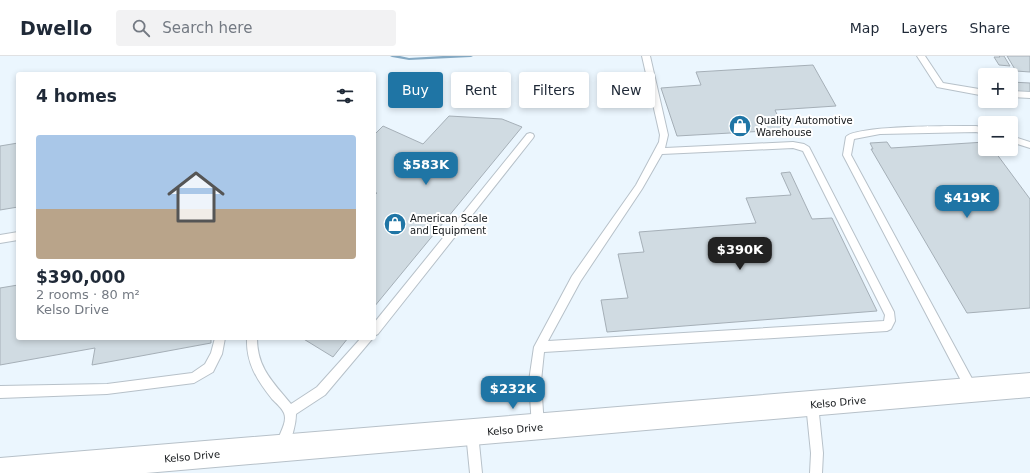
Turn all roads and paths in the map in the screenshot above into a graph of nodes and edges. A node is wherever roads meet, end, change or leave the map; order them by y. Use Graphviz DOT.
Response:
graph roads {
  1 [pos="646,56"];
  2 [pos="921,56"];
  3 [pos="978,92"];
  4 [pos="1018,94"];
  5 [pos="1030,95"];
  6 [pos="978,129"];
  7 [pos="530,136"];
  8 [pos="1018,141"];
  9 [pos="1030,145"];
  10 [pos="659,151"];
  11 [pos="16,236"];
  12 [pos="0,239"];
  13 [pos="376,328"];
  14 [pos="220,340"];
  15 [pos="252,340"];
  16 [pos="366,340"];
  17 [pos="539,348"];
  18 [pos="1030,385"];
  19 [pos="972,390"];
  20 [pos="0,392"];
  21 [pos="812,404"];
  22 [pos="290,411"];
  23 [pos="538,427"];
  24 [pos="472,432"];
  25 [pos="281,448"];
  26 [pos="0,472"];
  27 [pos="476,473"];
  28 [pos="816,473"];
  1 -- 10 [label="lane"];
  2 -- 3 [label="lane"];
  4 -- 5 [label="lane"];
  6 -- 19 [label="lane"];
  7 -- 13 [label="lane"];
  8 -- 9 [label="lane"];
  10 -- 17 [label="lane"];
  10 -- 17 [label="lane"];
  11 -- 12 [label="lane"];
  14 -- 20 [label="lane"];
  15 -- 22 [label="lane"];
  16 -- 22 [label="lane"];
  17 -- 23 [label="lane"];
  18 -- 19 [label="street, Kelso Drive"];
  19 -- 21 [label="street, Kelso Drive"];
  21 -- 23 [label="street, Kelso Drive"];
  21 -- 28 [label="lane"];
  22 -- 25 [label="lane"];
  23 -- 24 [label="street, Kelso Drive"];
  24 -- 25 [label="street, Kelso Drive"];
  24 -- 27 [label="lane"];
  25 -- 26 [label="street, Kelso Drive"];
}
